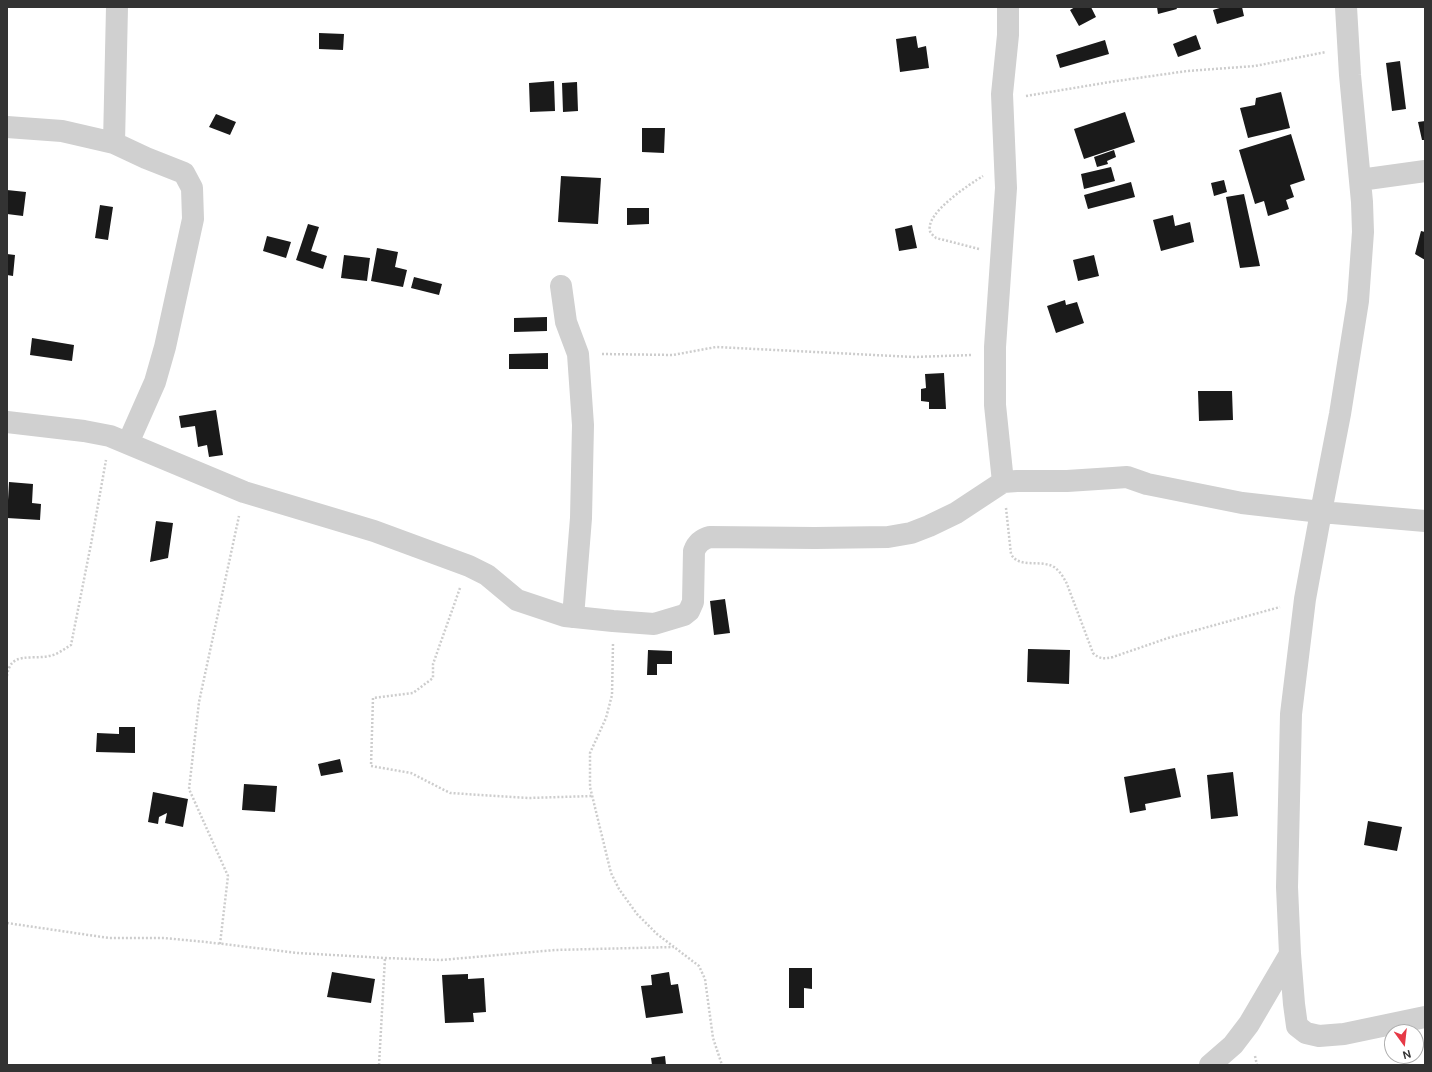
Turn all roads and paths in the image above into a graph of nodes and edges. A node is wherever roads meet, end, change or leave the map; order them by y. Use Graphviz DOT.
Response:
graph roads {
  1 [pos="117,7"];
  2 [pos="1008,7"];
  3 [pos="1346,7"];
  4 [pos="1348,48"];
  5 [pos="1002,100"];
  6 [pos="7,127"];
  7 [pos="114,143"];
  8 [pos="1005,161"];
  9 [pos="1425,171"];
  10 [pos="1360,180"];
  11 [pos="1002,256"];
  12 [pos="562,286"];
  13 [pos="578,354"];
  14 [pos="995,354"];
  15 [pos="7,422"];
  16 [pos="119,440"];
  17 [pos="1003,482"];
  18 [pos="244,492"];
  19 [pos="1320,512"];
  20 [pos="1425,521"];
  21 [pos="469,566"];
  22 [pos="1305,599"];
  23 [pos="573,617"];
  24 [pos="613,621"];
  25 [pos="7,676"];
  26 [pos="592,796"];
  27 [pos="7,923"];
  28 [pos="220,944"];
  29 [pos="674,947"];
  30 [pos="1290,954"];
  31 [pos="385,958"];
  32 [pos="1425,1017"];
  33 [pos="379,1065"];
  34 [pos="722,1065"];
  35 [pos="1210,1065"];
  1 -- 7 [label="street"];
  2 -- 5 [label="street"];
  3 -- 4 [label="street"];
  4 -- 5 [label="path"];
  4 -- 10 [label="street"];
  5 -- 8 [label="street"];
  6 -- 7 [label="street"];
  7 -- 16 [label="street"];
  8 -- 11 [label="street"];
  8 -- 11 [label="path"];
  9 -- 10 [label="street"];
  10 -- 19 [label="street"];
  11 -- 14 [label="street"];
  12 -- 13 [label="street"];
  13 -- 14 [label="path"];
  13 -- 23 [label="street"];
  14 -- 17 [label="street"];
  15 -- 16 [label="street"];
  16 -- 18 [label="street"];
  16 -- 25 [label="path"];
  17 -- 19 [label="street"];
  17 -- 22 [label="path"];
  17 -- 24 [label="street"];
  18 -- 21 [label="street"];
  18 -- 28 [label="path"];
  19 -- 20 [label="street"];
  19 -- 22 [label="street"];
  21 -- 23 [label="street"];
  21 -- 26 [label="path"];
  22 -- 30 [label="street"];
  23 -- 24 [label="street"];
  24 -- 26 [label="path"];
  26 -- 29 [label="path"];
  27 -- 28 [label="path"];
  28 -- 31 [label="path"];
  29 -- 31 [label="path"];
  29 -- 34 [label="path"];
  30 -- 32 [label="street"];
  30 -- 35 [label="street"];
  31 -- 33 [label="path"];
}
